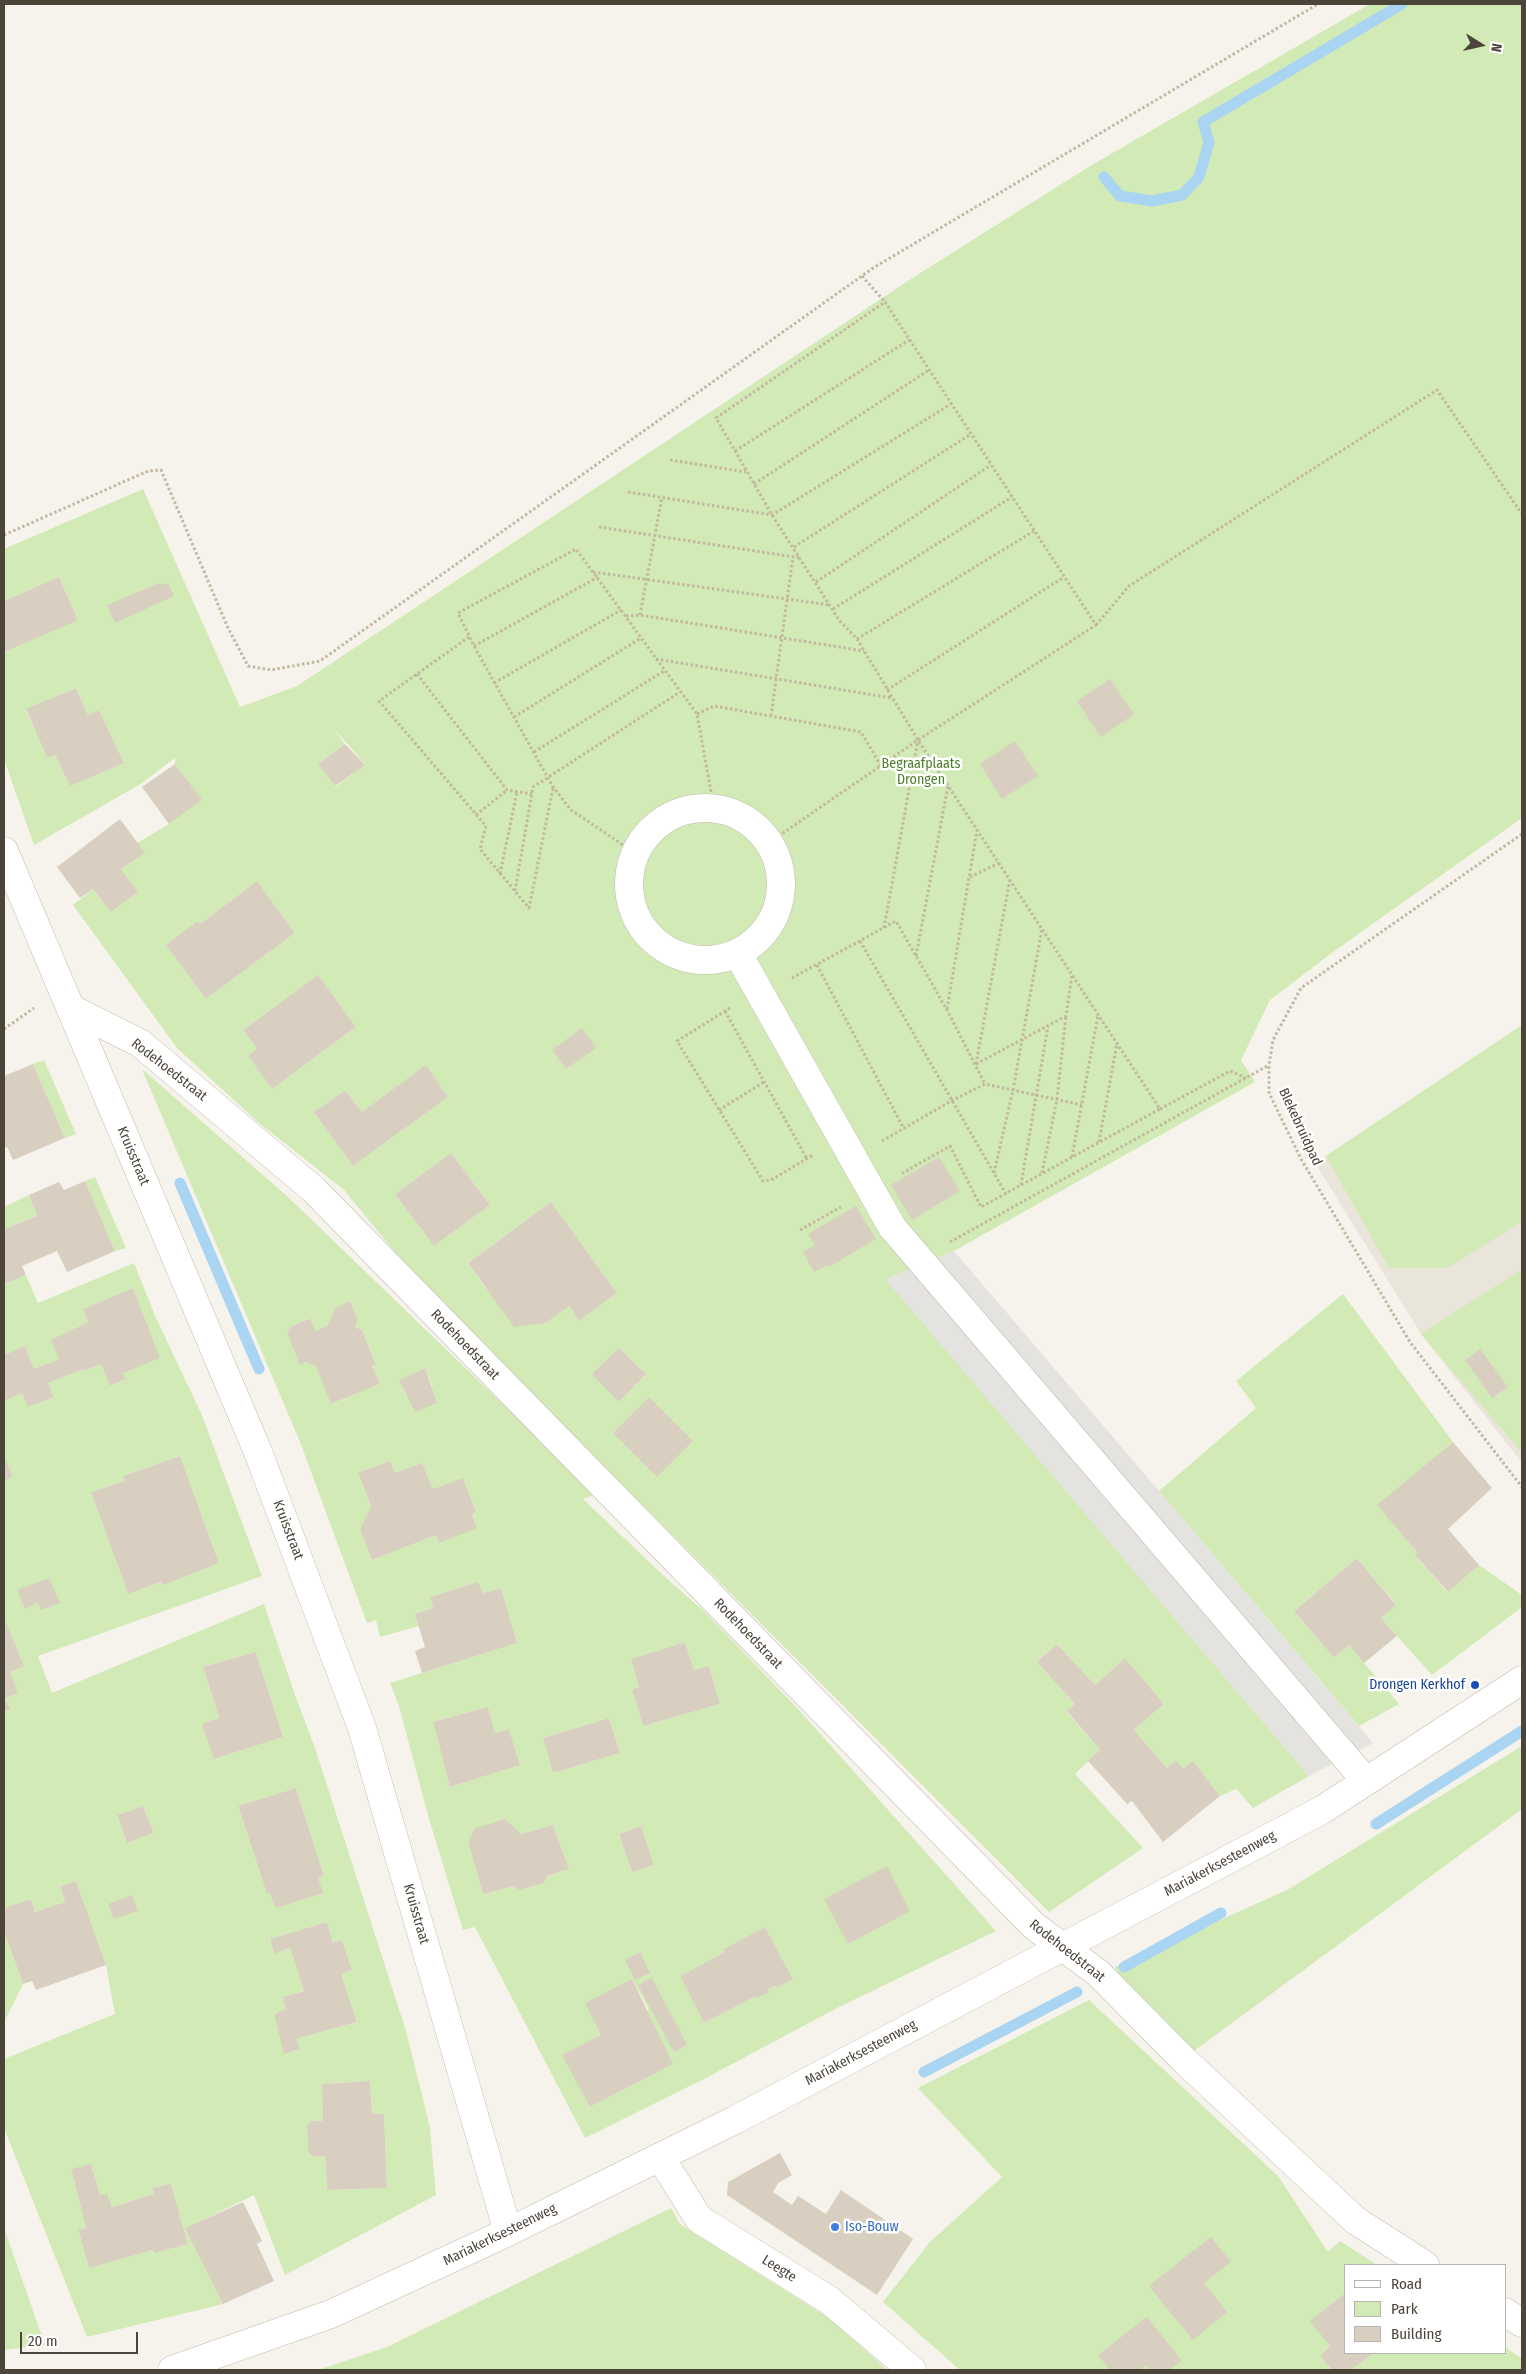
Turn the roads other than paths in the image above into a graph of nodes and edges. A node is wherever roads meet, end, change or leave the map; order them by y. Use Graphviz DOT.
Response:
graph roads {
  1 [pos="4,851"];
  2 [pos="738,954"];
  3 [pos="70,1008"];
  4 [pos="1522,1680"];
  5 [pos="1366,1781"];
  6 [pos="1062,1948"];
  7 [pos="660,2157"];
  8 [pos="508,2232"];
  9 [pos="1423,2264"];
  10 [pos="1506,2313"];
  11 [pos="1522,2323"];
  12 [pos="172,2370"];
  13 [pos="912,2370"];
  1 -- 3 [label="street, Kruisstraat"];
  2 -- 2 [label="street"];
  2 -- 5 [label="street"];
  3 -- 6 [label="street, Rodehoedstraat"];
  3 -- 8 [label="street, Kruisstraat"];
  4 -- 5 [label="street, Mariakerksesteenweg"];
  5 -- 6 [label="street, Mariakerksesteenweg"];
  6 -- 7 [label="street, Mariakerksesteenweg"];
  6 -- 9 [label="street, Rodehoedstraat"];
  7 -- 8 [label="street, Mariakerksesteenweg"];
  7 -- 13 [label="street, Leegte"];
  8 -- 12 [label="street, Mariakerksesteenweg"];
  10 -- 11 [label="street"];
}
